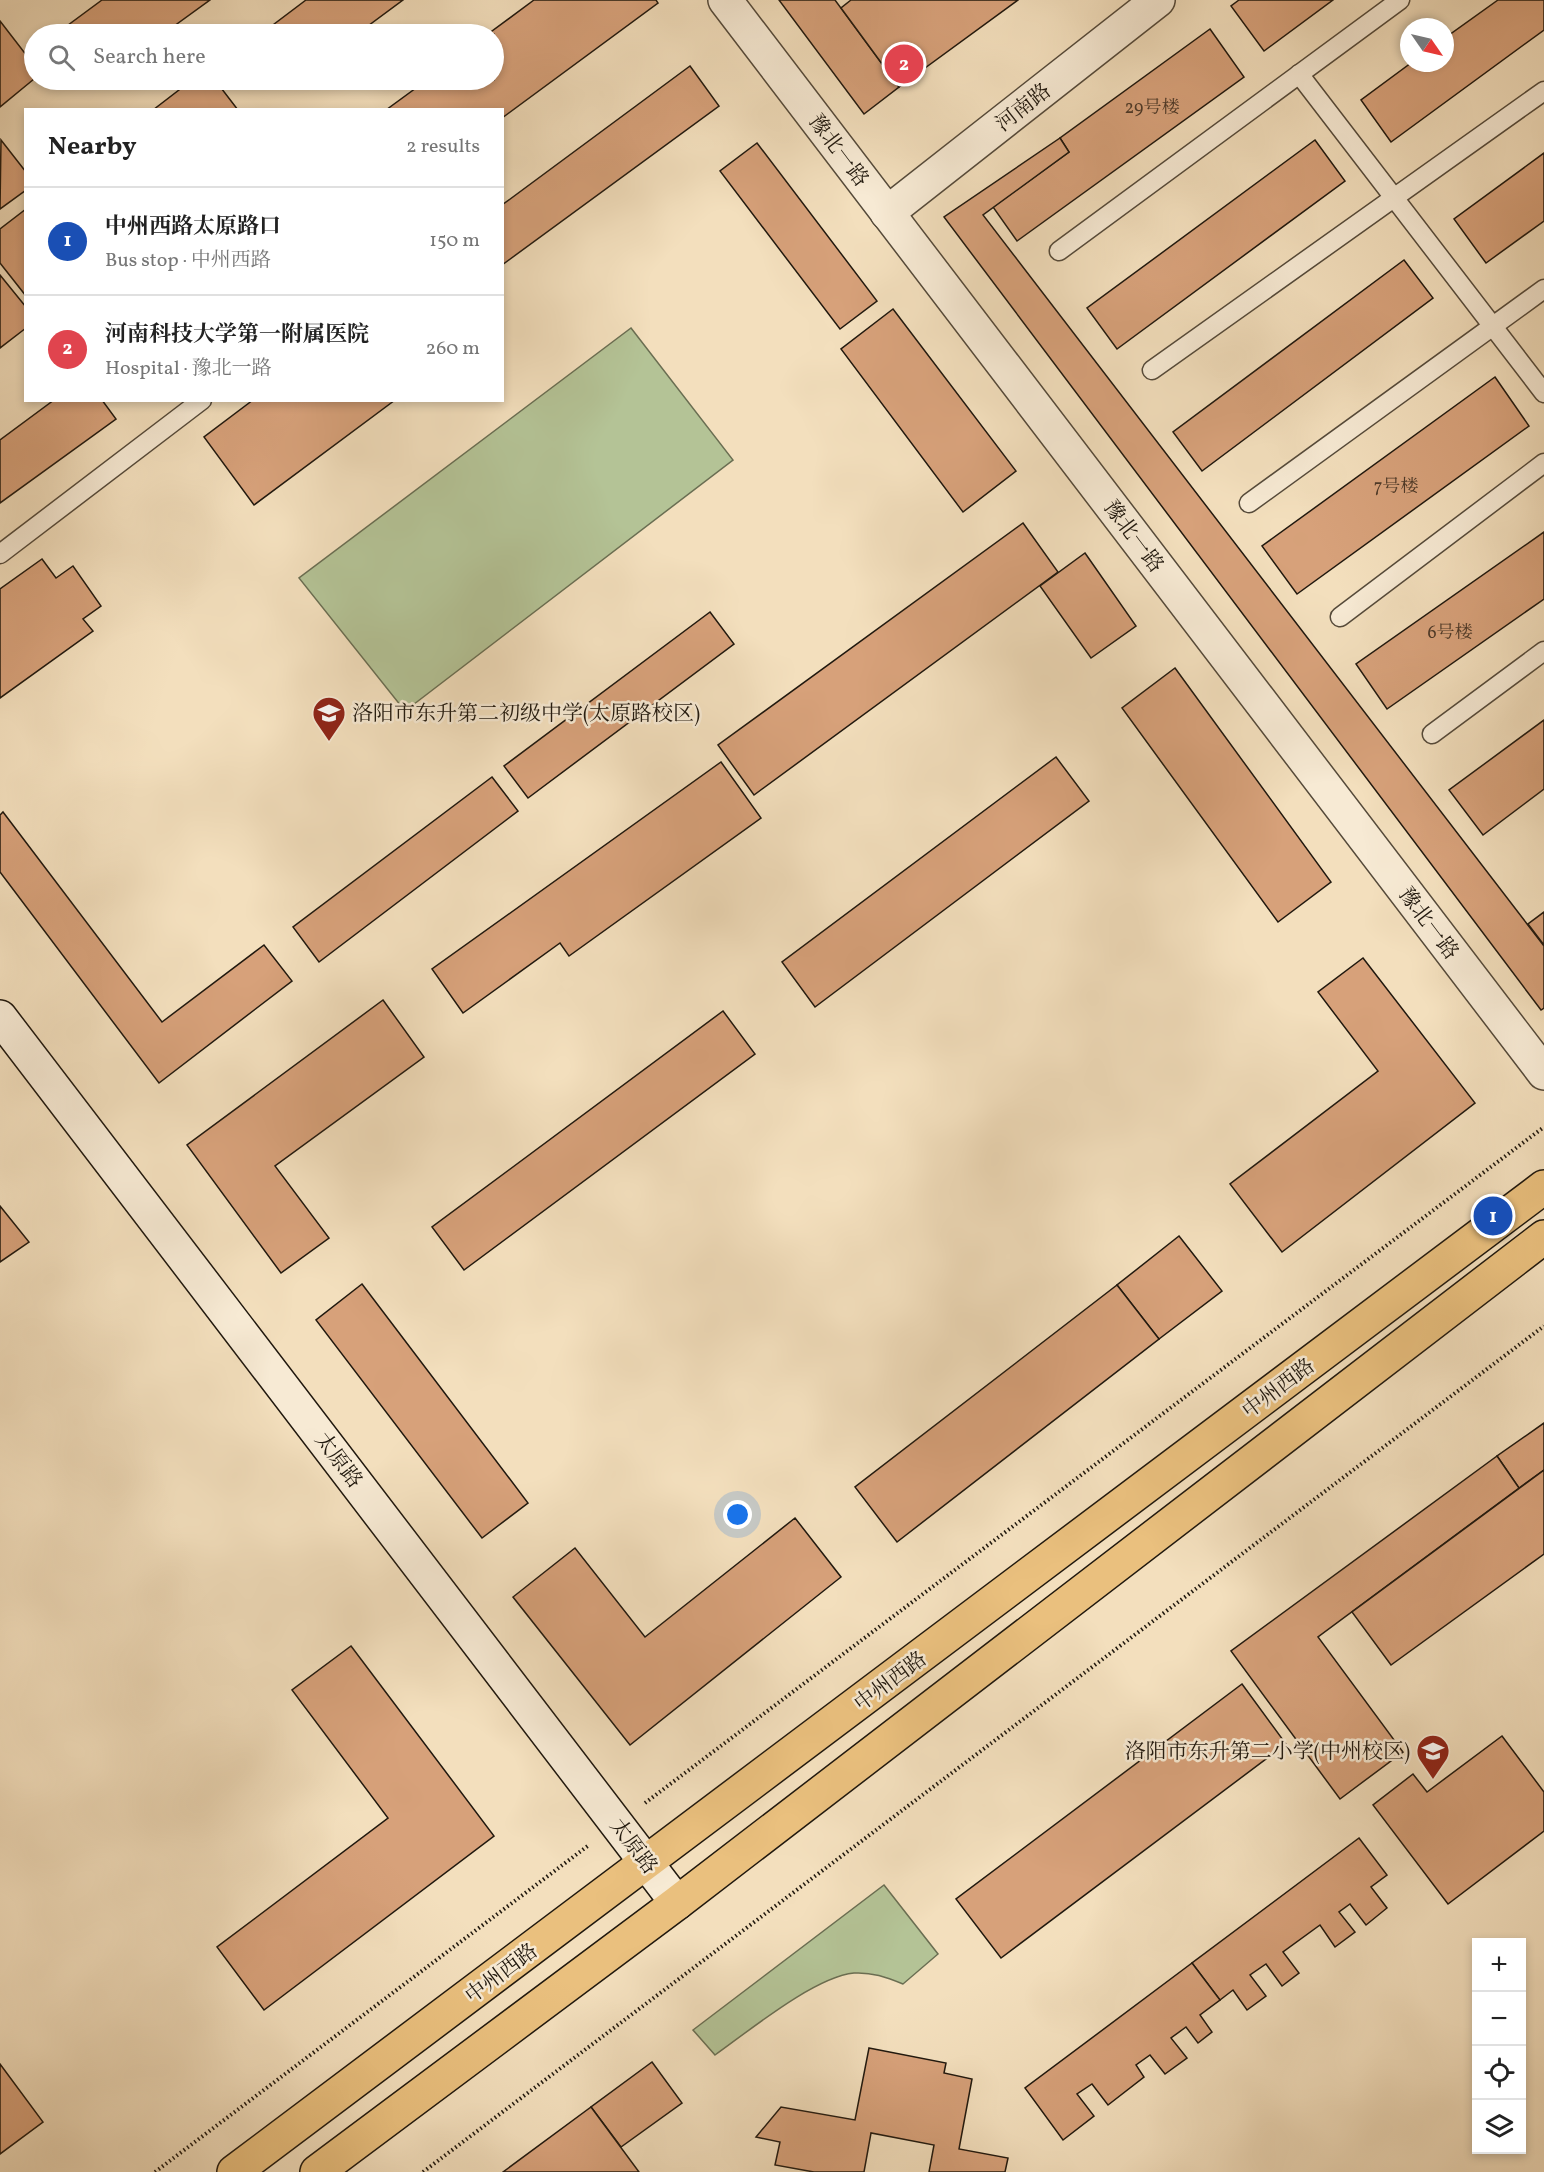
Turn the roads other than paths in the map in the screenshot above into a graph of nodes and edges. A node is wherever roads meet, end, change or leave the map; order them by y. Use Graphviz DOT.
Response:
graph roads {
  1 [pos="725,0"];
  2 [pos="1158,0"];
  3 [pos="1400,0"];
  4 [pos="1299,75"];
  5 [pos="1544,91"];
  6 [pos="1394,198"];
  7 [pos="888,213"];
  8 [pos="1059,251"];
  9 [pos="1544,289"];
  10 [pos="1493,326"];
  11 [pos="1152,370"];
  12 [pos="1544,393"];
  13 [pos="199,402"];
  14 [pos="1544,463"];
  15 [pos="1249,503"];
  16 [pos="0,554"];
  17 [pos="1340,617"];
  18 [pos="1544,651"];
  19 [pos="1432,734"];
  20 [pos="0,1017"];
  21 [pos="1544,1073"];
  22 [pos="1544,1187"];
  23 [pos="1544,1237"];
  24 [pos="647,1863"];
  25 [pos="677,1903"];
  26 [pos="234,2172"];
  27 [pos="317,2172"];
  1 -- 7 [label="street, 豫北一路"];
  2 -- 7 [label="street, 河南路"];
  3 -- 4 [label="lane"];
  4 -- 6 [label="lane"];
  4 -- 8 [label="lane"];
  5 -- 6 [label="lane"];
  6 -- 10 [label="lane"];
  6 -- 11 [label="lane"];
  7 -- 21 [label="street, 豫北一路"];
  9 -- 10 [label="lane"];
  10 -- 12 [label="lane"];
  10 -- 15 [label="lane"];
  13 -- 16 [label="lane"];
  14 -- 17 [label="lane"];
  18 -- 19 [label="lane"];
  20 -- 24 [label="street, 太原路"];
  22 -- 24 [label="main road, 中州西路"];
  23 -- 25 [label="main road, 中州西路"];
  24 -- 25 [label="street, 太原路"];
  24 -- 26 [label="main road, 中州西路"];
  25 -- 27 [label="main road, 中州西路"];
}
